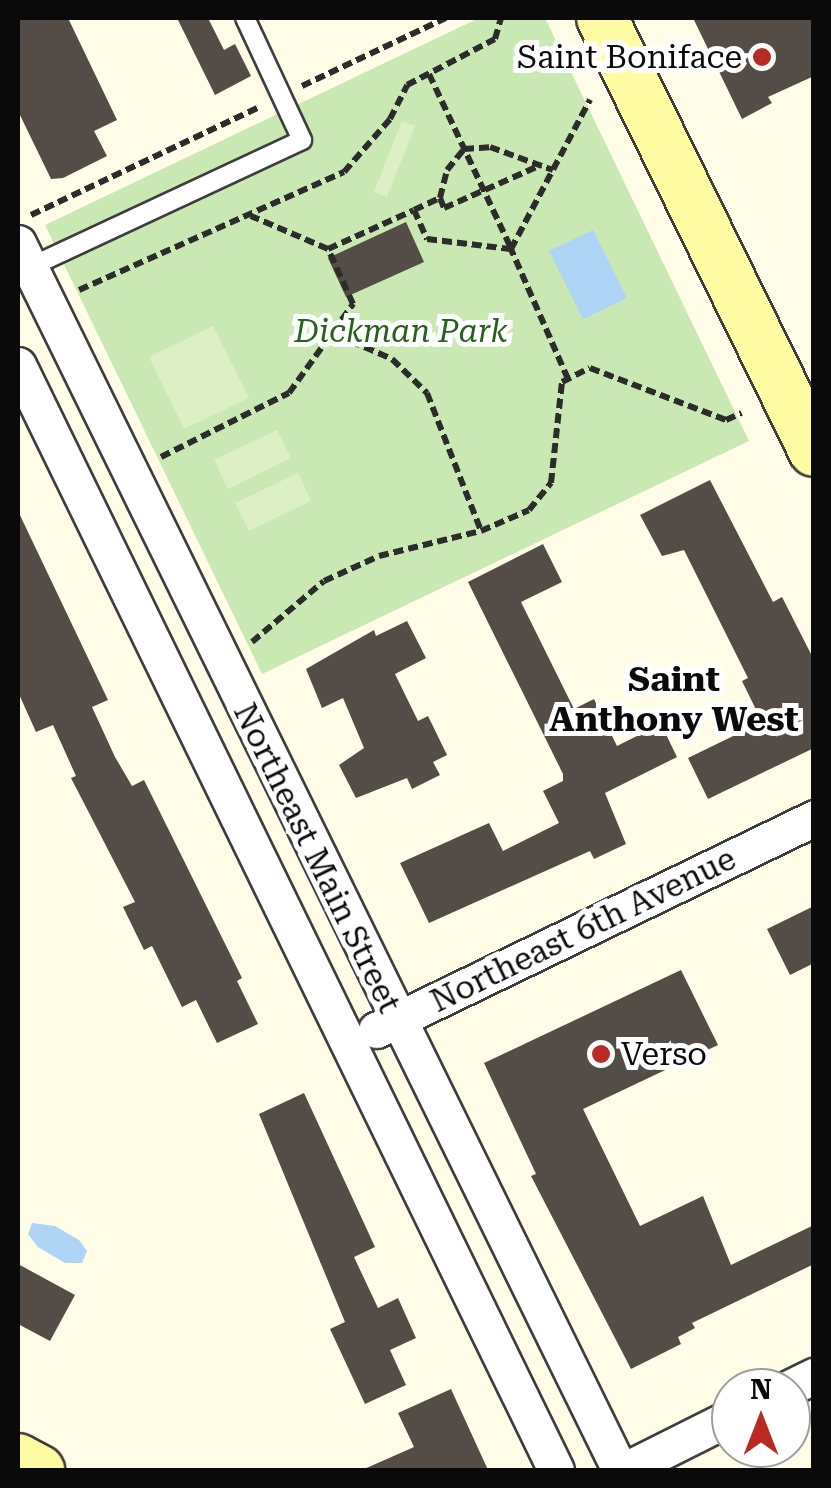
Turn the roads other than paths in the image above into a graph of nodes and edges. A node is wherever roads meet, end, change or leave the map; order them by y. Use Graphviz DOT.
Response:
graph roads {
  1 [pos="245,18"];
  2 [pos="602,18"];
  3 [pos="24,250"];
  4 [pos="18,365"];
  5 [pos="814,451"];
  6 [pos="814,818"];
  7 [pos="397,1020"];
  8 [pos="352,1042"];
  9 [pos="711,1427"];
  10 [pos="18,1460"];
  11 [pos="39,1470"];
  12 [pos="556,1470"];
  13 [pos="622,1470"];
  1 -- 3 [label="lane"];
  2 -- 5 [label="street"];
  3 -- 7 [label="street, Northeast Main Street"];
  4 -- 8 [label="street, Northeast Main Street"];
  6 -- 7 [label="street, Northeast 6th Avenue"];
  7 -- 8 [label="street, Northeast 6th Avenue"];
  7 -- 13 [label="street, Northeast Main Street"];
  8 -- 12 [label="street, Northeast Main Street"];
  9 -- 13 [label="street"];
  10 -- 11 [label="street"];
}
